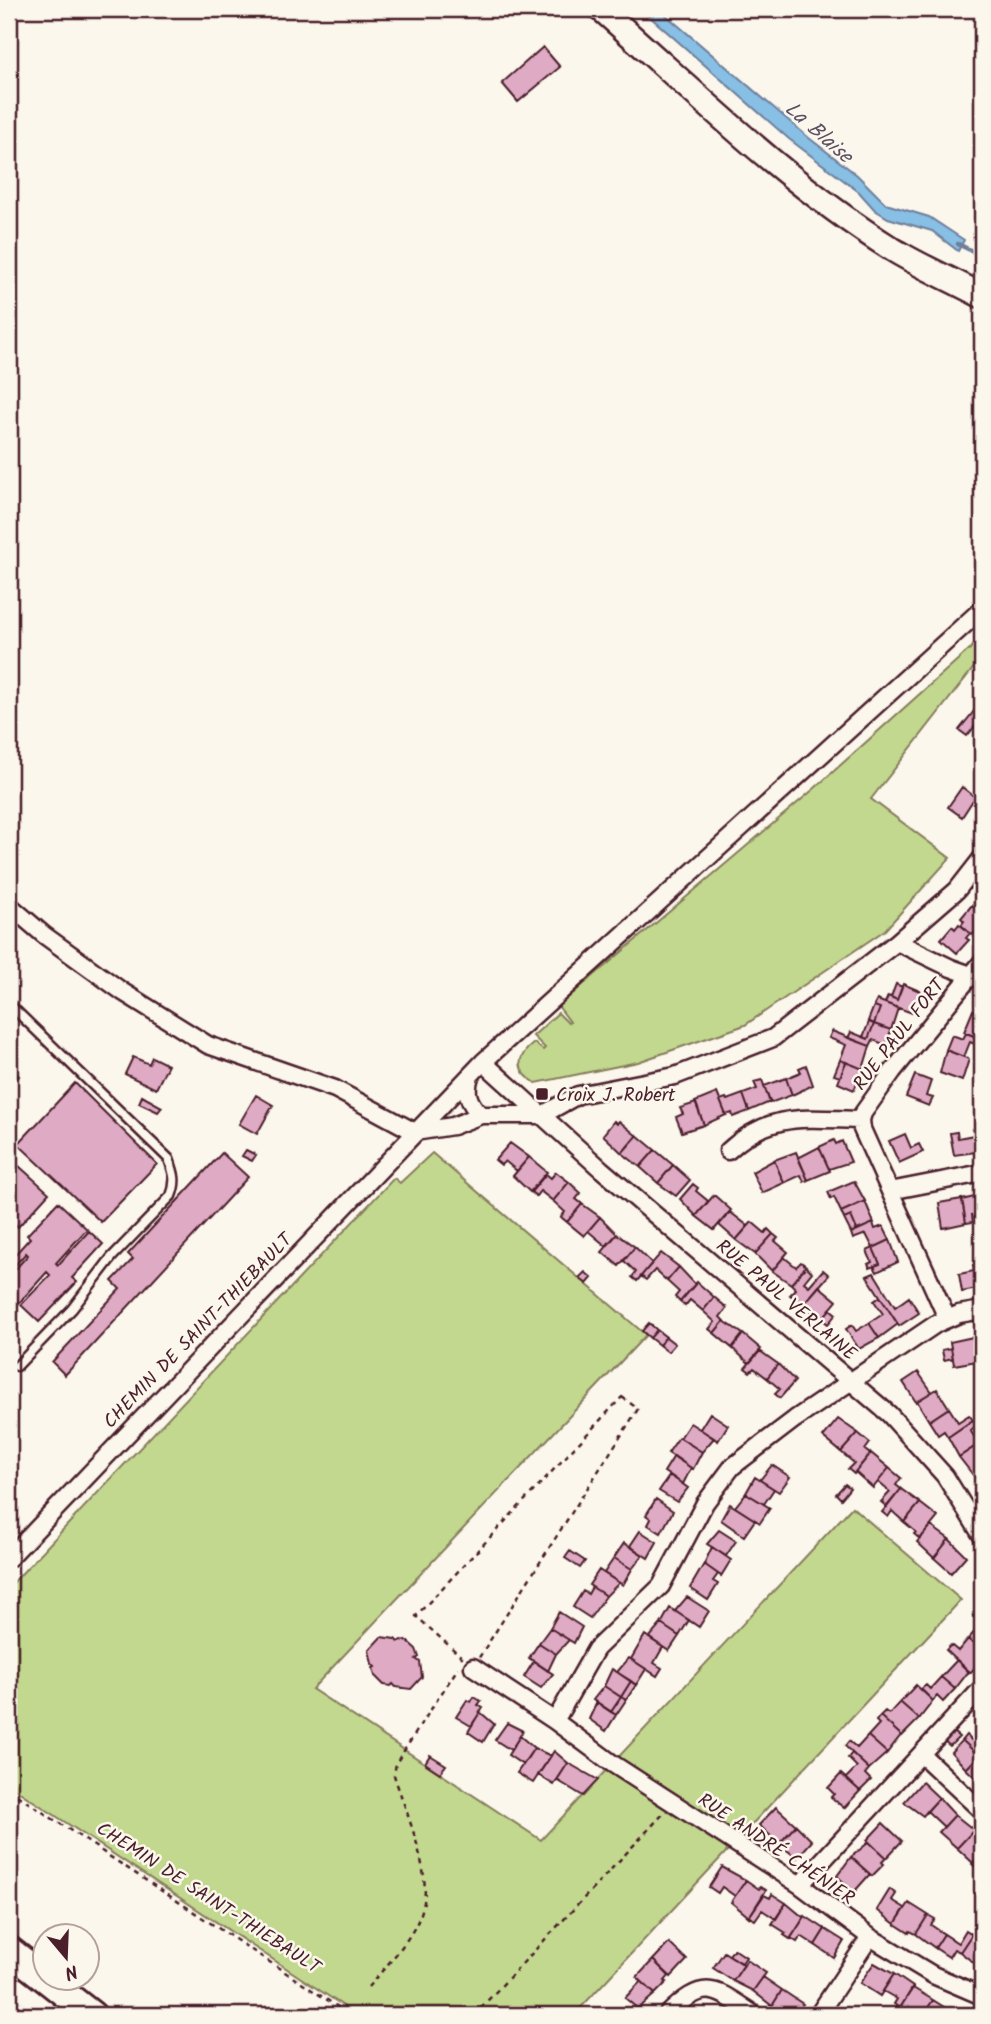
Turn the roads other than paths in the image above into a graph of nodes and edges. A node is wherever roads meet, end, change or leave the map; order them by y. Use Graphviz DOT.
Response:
graph roads {
  1 [pos="601,9"];
  2 [pos="982,296"];
  3 [pos="982,609"];
  4 [pos="982,858"];
  5 [pos="9,905"];
  6 [pos="897,942"];
  7 [pos="982,962"];
  8 [pos="977,977"];
  9 [pos="9,1004"];
  10 [pos="483,1062"];
  11 [pos="470,1076"];
  12 [pos="481,1115"];
  13 [pos="542,1115"];
  14 [pos="860,1121"];
  15 [pos="415,1132"];
  16 [pos="728,1151"];
  17 [pos="982,1173"];
  18 [pos="890,1191"];
  19 [pos="982,1310"];
  20 [pos="947,1318"];
  21 [pos="17,1366"];
  22 [pos="851,1381"];
  23 [pos="982,1535"];
  24 [pos="9,1558"];
  25 [pos="468,1663"];
  26 [pos="982,1688"];
  27 [pos="555,1721"];
  28 [pos="921,1754"];
  29 [pos="982,1811"];
  30 [pos="800,1885"];
  31 [pos="870,1937"];
  32 [pos="9,1949"];
  33 [pos="32,1963"];
  34 [pos="77,1993"];
  35 [pos="982,1996"];
  36 [pos="92,2015"];
  37 [pos="112,2015"];
  38 [pos="667,2015"];
  39 [pos="755,2015"];
  40 [pos="818,2015"];
  1 -- 2 [label="street"];
  3 -- 10 [label="street, CHEMIN DE SAINT-THIEBAULT"];
  4 -- 6 [label="street"];
  5 -- 15 [label="street"];
  6 -- 8 [label="street"];
  6 -- 13 [label="street"];
  7 -- 8 [label="street, RUE PAUL FORT"];
  8 -- 14 [label="street, RUE PAUL FORT"];
  9 -- 21 [label="lane"];
  10 -- 11 [label="street, CHEMIN DE SAINT-THIEBAULT"];
  10 -- 13 [label="street, RUE PAUL VERLAINE"];
  11 -- 12 [label="street"];
  11 -- 15 [label="street, CHEMIN DE SAINT-THIEBAULT"];
  12 -- 13 [label="street"];
  12 -- 15 [label="street"];
  13 -- 22 [label="street, RUE PAUL VERLAINE"];
  14 -- 16 [label="street, RUE PAUL FORT"];
  14 -- 18 [label="street, RUE PAUL FORT"];
  15 -- 24 [label="street, CHEMIN DE SAINT-THIEBAULT"];
  17 -- 18 [label="street"];
  18 -- 20 [label="street, RUE PAUL FORT"];
  19 -- 20 [label="street"];
  20 -- 22 [label="street"];
  22 -- 23 [label="street, RUE PAUL VERLAINE"];
  22 -- 27 [label="street"];
  25 -- 27 [label="street, RUE ANDRÉ CHÉNIER"];
  26 -- 28 [label="street"];
  27 -- 30 [label="street, RUE ANDRÉ CHÉNIER"];
  28 -- 29 [label="street"];
  28 -- 30 [label="street"];
  30 -- 31 [label="street, RUE ANDRÉ CHÉNIER"];
  31 -- 35 [label="street, RUE ANDRÉ CHÉNIER"];
  31 -- 40 [label="street"];
  32 -- 33 [label="main road"];
  32 -- 36 [label="main road"];
  34 -- 37 [label="main road"];
  38 -- 39 [label="street"];
}
